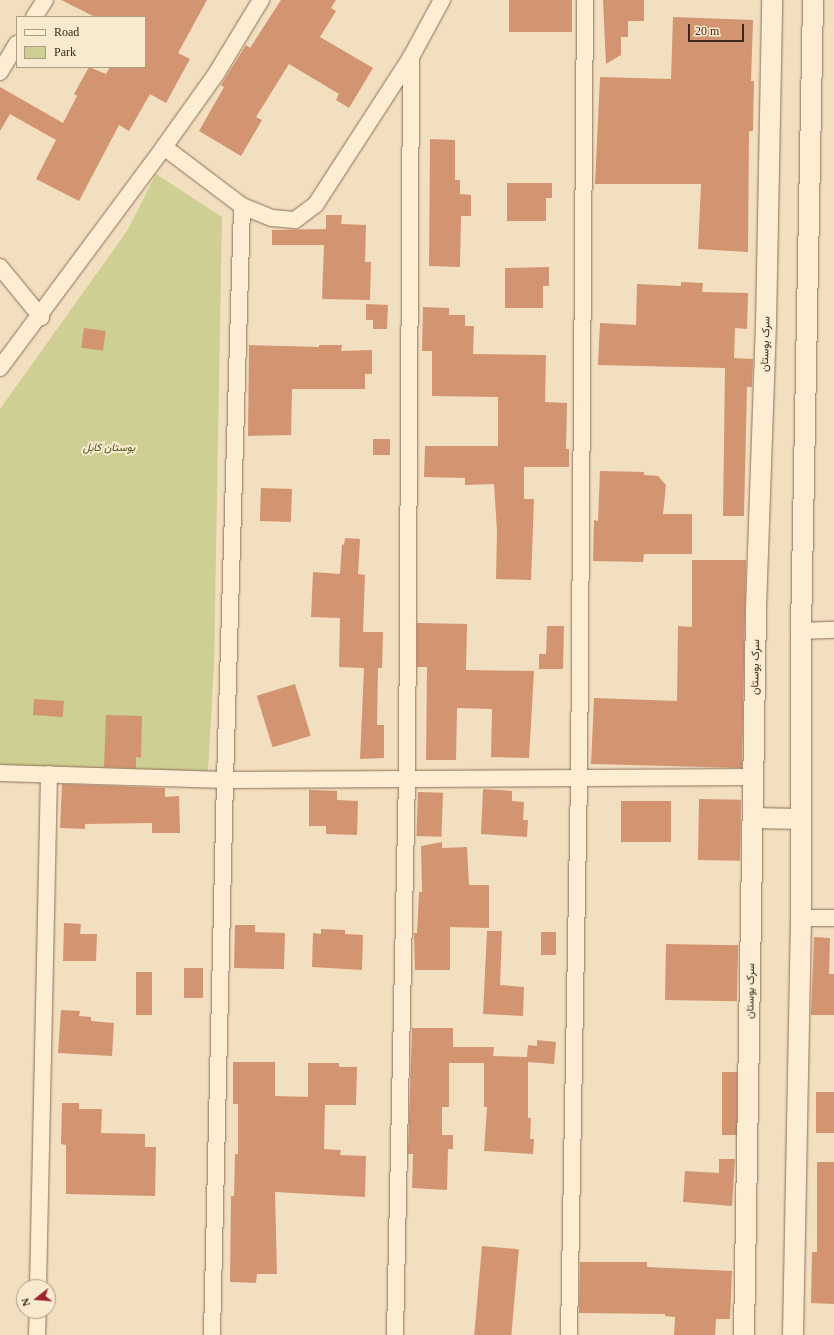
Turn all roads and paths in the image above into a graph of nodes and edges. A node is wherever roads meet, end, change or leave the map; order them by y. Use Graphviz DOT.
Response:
graph roads {
  1 [pos="45,0"];
  2 [pos="261,0"];
  3 [pos="442,0"];
  4 [pos="585,0"];
  5 [pos="772,0"];
  6 [pos="813,0"];
  7 [pos="35,16"];
  8 [pos="16,46"];
  9 [pos="411,57"];
  10 [pos="0,72"];
  11 [pos="164,147"];
  12 [pos="242,206"];
  13 [pos="0,267"];
  14 [pos="41,317"];
  15 [pos="0,368"];
  16 [pos="834,630"];
  17 [pos="801,631"];
  18 [pos="0,773"];
  19 [pos="50,774"];
  20 [pos="754,776"];
  21 [pos="407,778"];
  22 [pos="579,778"];
  23 [pos="224,780"];
  24 [pos="753,818"];
  25 [pos="800,819"];
  26 [pos="802,918"];
  27 [pos="834,918"];
  28 [pos="38,1279"];
  29 [pos="38,1319"];
  30 [pos="37,1335"];
  31 [pos="212,1335"];
  32 [pos="394,1335"];
  33 [pos="569,1335"];
  34 [pos="744,1335"];
  35 [pos="793,1335"];
  1 -- 7 [label="street"];
  2 -- 11 [label="street"];
  3 -- 9 [label="street"];
  4 -- 22 [label="street"];
  5 -- 20 [label="street, سرک بوستان"];
  6 -- 17 [label="street"];
  8 -- 10 [label="street"];
  9 -- 12 [label="street"];
  9 -- 21 [label="street"];
  11 -- 12 [label="street"];
  11 -- 14 [label="street"];
  12 -- 23 [label="street"];
  13 -- 14 [label="street"];
  14 -- 15 [label="street"];
  16 -- 17 [label="street"];
  17 -- 25 [label="street"];
  18 -- 19 [label="street"];
  19 -- 23 [label="street"];
  19 -- 28 [label="street"];
  20 -- 22 [label="street"];
  20 -- 24 [label="street, سرک بوستان"];
  21 -- 22 [label="street"];
  21 -- 23 [label="street"];
  21 -- 32 [label="street"];
  22 -- 33 [label="street"];
  23 -- 31 [label="street"];
  24 -- 25 [label="street"];
  24 -- 34 [label="street, سرک بوستان"];
  25 -- 26 [label="street"];
  26 -- 27 [label="street"];
  26 -- 35 [label="street"];
  29 -- 30 [label="street"];
}
